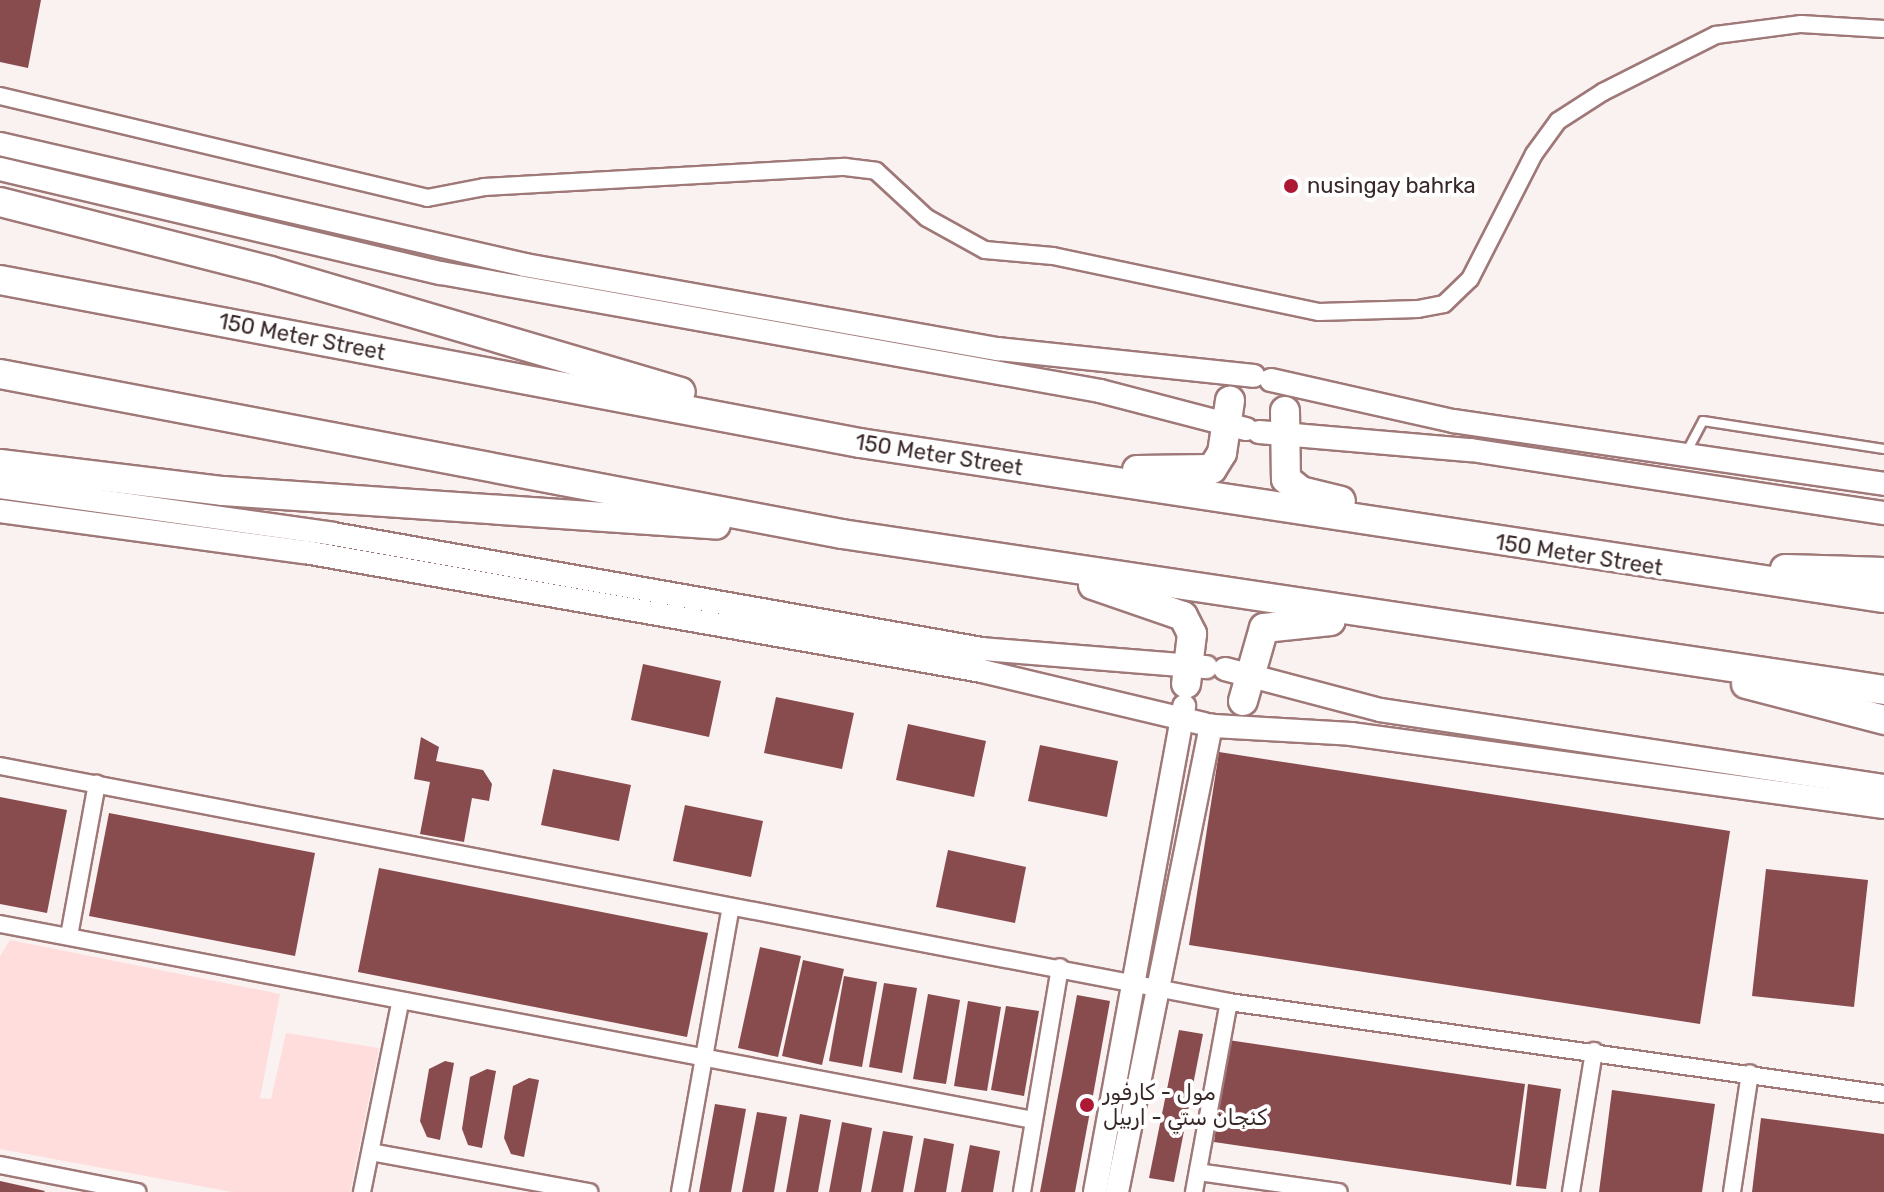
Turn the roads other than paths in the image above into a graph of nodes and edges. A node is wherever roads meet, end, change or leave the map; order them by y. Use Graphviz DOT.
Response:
graph roads {
  1 [pos="1884,29"];
  2 [pos="0,96"];
  3 [pos="0,144"];
  4 [pos="0,169"];
  5 [pos="0,202"];
  6 [pos="0,280"];
  7 [pos="0,374"];
  8 [pos="1262,378"];
  9 [pos="1255,422"];
  10 [pos="860,443"];
  11 [pos="1884,449"];
  12 [pos="1685,458"];
  13 [pos="0,464"];
  14 [pos="1076,476"];
  15 [pos="1884,484"];
  16 [pos="0,487"];
  17 [pos="0,511"];
  18 [pos="1884,513"];
  19 [pos="1417,529"];
  20 [pos="842,534"];
  21 [pos="1658,567"];
  22 [pos="1059,569"];
  23 [pos="1884,572"];
  24 [pos="1884,598"];
  25 [pos="1380,618"];
  26 [pos="1650,656"];
  27 [pos="1211,688"];
  28 [pos="1884,690"];
  29 [pos="1884,720"];
  30 [pos="0,766"];
  31 [pos="97,784"];
  32 [pos="1884,786"];
  33 [pos="1884,807"];
  34 [pos="730,911"];
  35 [pos="0,924"];
  36 [pos="69,936"];
  37 [pos="1060,967"];
  38 [pos="1133,982"];
  39 [pos="1159,988"];
  40 [pos="1229,1002"];
  41 [pos="400,1003"];
  42 [pos="1594,1051"];
  43 [pos="703,1060"];
  44 [pos="1750,1073"];
  45 [pos="1112,1079"];
  46 [pos="1137,1085"];
  47 [pos="1884,1094"];
  48 [pos="1033,1120"];
  49 [pos="371,1152"];
  50 [pos="0,1165"];
  51 [pos="1198,1172"];
  52 [pos="522,1186"];
  53 [pos="97,1188"];
  54 [pos="137,1192"];
  55 [pos="362,1192"];
  56 [pos="589,1192"];
  57 [pos="680,1192"];
  58 [pos="1022,1192"];
  59 [pos="1095,1192"];
  60 [pos="1117,1192"];
  61 [pos="1194,1192"];
  62 [pos="1339,1192"];
  63 [pos="1571,1192"];
  64 [pos="1732,1192"];
  1 -- 2 [label="street"];
  3 -- 8 [label="street"];
  4 -- 9 [label="street"];
  5 -- 10 [label="highway"];
  6 -- 10 [label="highway, 150 Meter Street"];
  7 -- 20 [label="highway"];
  8 -- 9 [label="street"];
  8 -- 9 [label="street"];
  8 -- 12 [label="street"];
  9 -- 14 [label="highway"];
  9 -- 18 [label="street"];
  9 -- 19 [label="highway"];
  10 -- 14 [label="highway, 150 Meter Street"];
  11 -- 12 [label="lane"];
  12 -- 15 [label="street"];
  13 -- 20 [label="highway"];
  14 -- 19 [label="highway, 150 Meter Street"];
  16 -- 27 [label="street"];
  17 -- 27 [label="street"];
  19 -- 21 [label="highway, 150 Meter Street"];
  20 -- 22 [label="highway"];
  21 -- 23 [label="highway"];
  21 -- 24 [label="highway, 150 Meter Street"];
  22 -- 25 [label="highway"];
  22 -- 27 [label="highway"];
  25 -- 26 [label="highway"];
  25 -- 27 [label="highway"];
  26 -- 28 [label="highway"];
  26 -- 29 [label="highway"];
  27 -- 32 [label="street"];
  27 -- 33 [label="street"];
  27 -- 38 [label="street"];
  27 -- 39 [label="street"];
  30 -- 31 [label="street"];
  31 -- 34 [label="street"];
  31 -- 36 [label="street"];
  34 -- 37 [label="street"];
  34 -- 43 [label="street"];
  35 -- 36 [label="street"];
  36 -- 41 [label="street"];
  37 -- 38 [label="street"];
  37 -- 48 [label="street"];
  38 -- 39 [label="street"];
  38 -- 45 [label="street"];
  39 -- 40 [label="street"];
  39 -- 46 [label="street"];
  40 -- 42 [label="street"];
  40 -- 51 [label="street"];
  41 -- 43 [label="street"];
  41 -- 49 [label="street"];
  42 -- 44 [label="street"];
  42 -- 63 [label="street"];
  43 -- 48 [label="street"];
  43 -- 57 [label="street"];
  44 -- 47 [label="street"];
  44 -- 64 [label="street"];
  45 -- 46 [label="street"];
  45 -- 59 [label="street"];
  46 -- 60 [label="street"];
  48 -- 58 [label="street"];
  49 -- 52 [label="street"];
  49 -- 55 [label="street"];
  50 -- 53 [label="street"];
  51 -- 61 [label="street"];
  51 -- 62 [label="street"];
  52 -- 56 [label="street"];
  53 -- 54 [label="street"];
}
